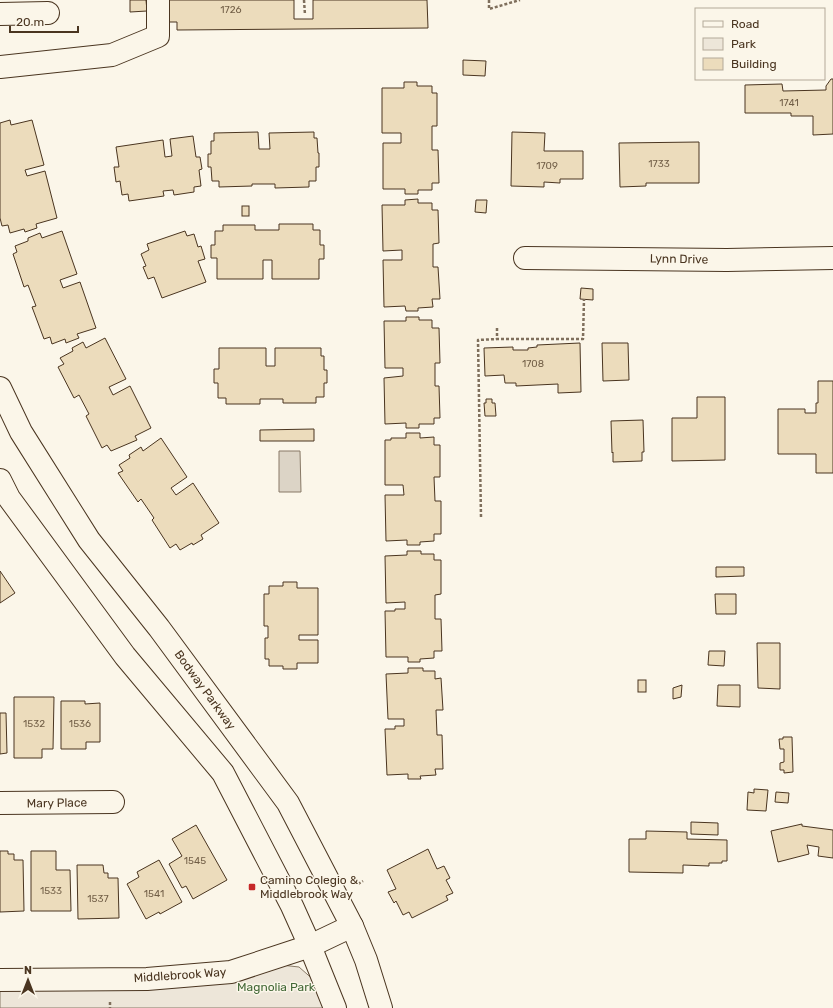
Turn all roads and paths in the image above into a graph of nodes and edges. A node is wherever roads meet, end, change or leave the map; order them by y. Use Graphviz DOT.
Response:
graph roads {
  1 [pos="158,0"];
  2 [pos="304,0"];
  3 [pos="488,0"];
  4 [pos="520,0"];
  5 [pos="48,13"];
  6 [pos="0,14"];
  7 [pos="305,15"];
  8 [pos="0,67"];
  9 [pos="525,258"];
  10 [pos="833,258"];
  11 [pos="584,299"];
  12 [pos="497,328"];
  13 [pos="497,339"];
  14 [pos="0,388"];
  15 [pos="0,480"];
  16 [pos="481,517"];
  17 [pos="113,802"];
  18 [pos="0,803"];
  19 [pos="363,881"];
  20 [pos="358,884"];
  21 [pos="352,926"];
  22 [pos="310,946"];
  23 [pos="0,980"];
  24 [pos="110,1002"];
  25 [pos="110,1008"];
  26 [pos="335,1008"];
  27 [pos="381,1008"];
  1 -- 8 [label="street"];
  2 -- 7 [label="path"];
  3 -- 4 [label="path"];
  5 -- 6 [label="street"];
  9 -- 10 [label="street, Lynn Drive"];
  11 -- 13 [label="path"];
  12 -- 13 [label="path"];
  13 -- 16 [label="path"];
  14 -- 21 [label="street, Bodway Parkway"];
  15 -- 22 [label="street"];
  17 -- 18 [label="street, Mary Place"];
  19 -- 20 [label="path"];
  21 -- 22 [label="street, Middlebrook Way"];
  21 -- 27 [label="street, Bodway Parkway"];
  22 -- 23 [label="street, Middlebrook Way"];
  22 -- 26 [label="street"];
  24 -- 25 [label="path"];
}
